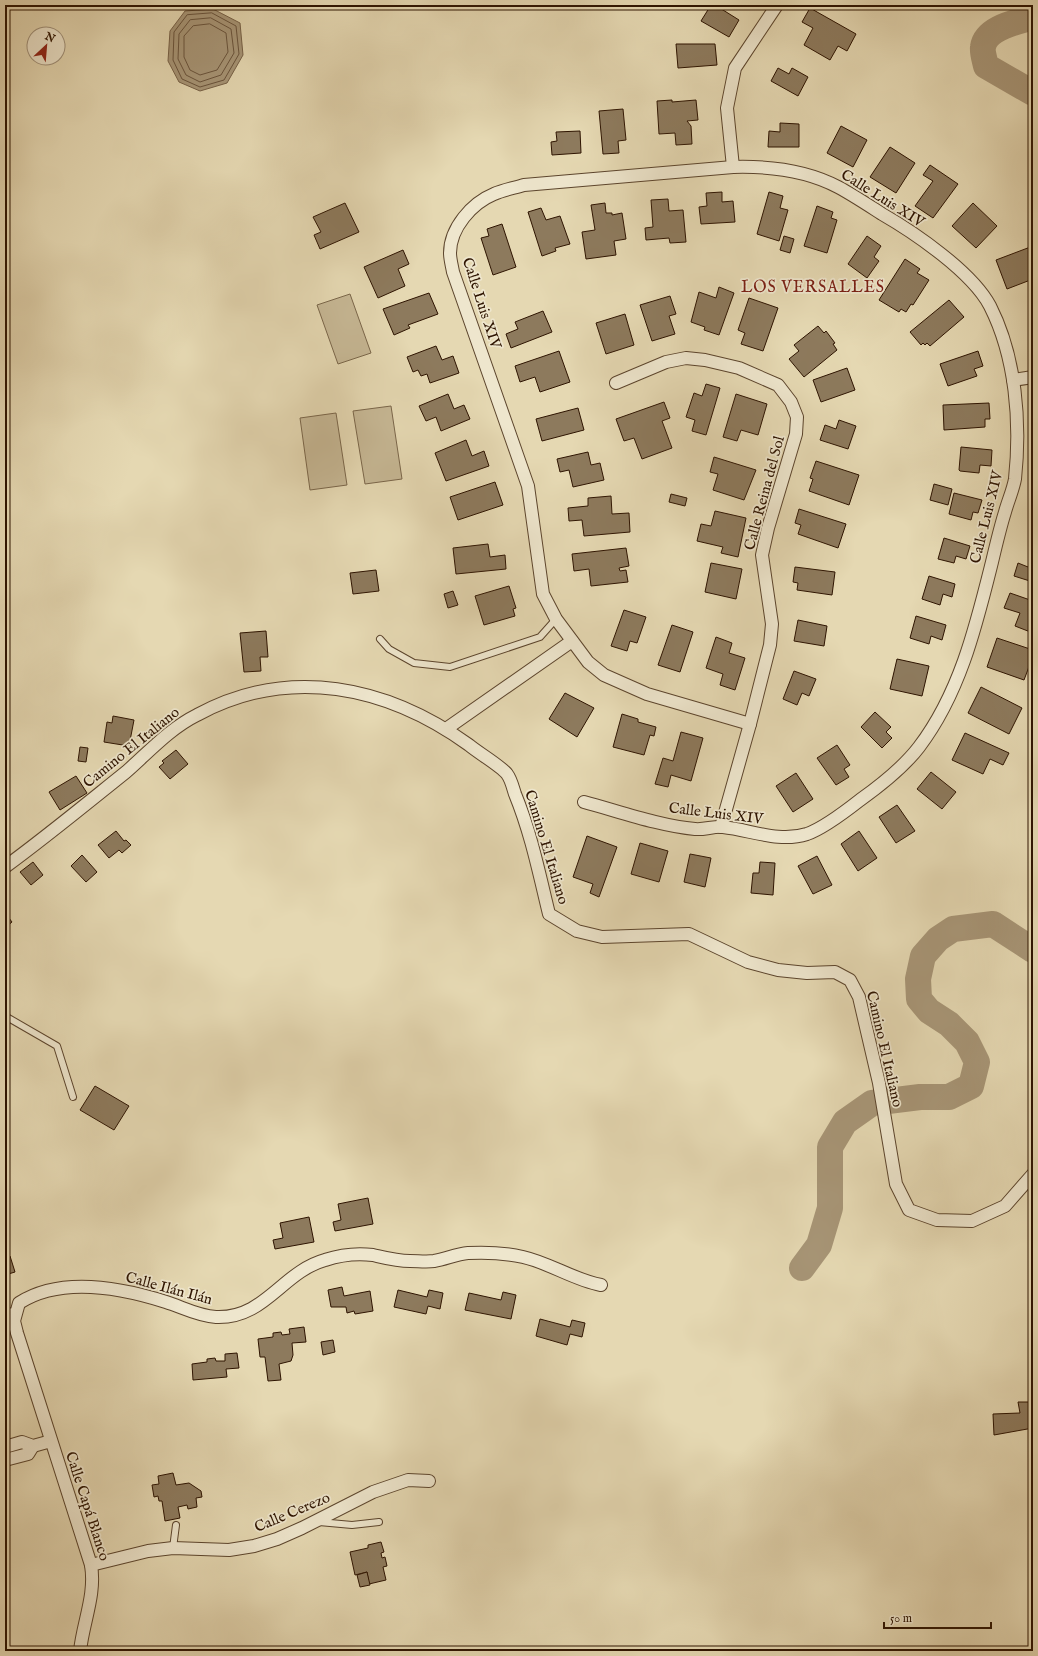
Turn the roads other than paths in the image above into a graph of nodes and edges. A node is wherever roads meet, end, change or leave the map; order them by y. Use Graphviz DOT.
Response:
graph roads {
  1 [pos="777,5"];
  2 [pos="733,167"];
  3 [pos="1033,377"];
  4 [pos="1013,380"];
  5 [pos="616,383"];
  6 [pos="556,619"];
  7 [pos="380,639"];
  8 [pos="572,641"];
  9 [pos="750,724"];
  10 [pos="446,729"];
  11 [pos="584,802"];
  12 [pos="721,826"];
  13 [pos="5,867"];
  14 [pos="5,1016"];
  15 [pos="73,1098"];
  16 [pos="1033,1174"];
  17 [pos="601,1285"];
  18 [pos="10,1311"];
  19 [pos="51,1441"];
  20 [pos="33,1446"];
  21 [pos="5,1447"];
  22 [pos="5,1460"];
  23 [pos="430,1481"];
  24 [pos="315,1522"];
  25 [pos="379,1522"];
  26 [pos="176,1525"];
  27 [pos="173,1548"];
  28 [pos="91,1565"];
  29 [pos="80,1651"];
  1 -- 2 [label="street"];
  2 -- 4 [label="street, Calle Luis XIV"];
  2 -- 6 [label="street, Calle Luis XIV"];
  3 -- 4 [label="street"];
  4 -- 12 [label="street, Calle Luis XIV"];
  5 -- 9 [label="street, Calle Reina del Sol"];
  6 -- 7 [label="lane"];
  6 -- 8 [label="street, Calle Luis XIV"];
  8 -- 9 [label="street, Calle Luis XIV"];
  8 -- 10 [label="street"];
  9 -- 12 [label="street, Calle Reina del Sol"];
  10 -- 13 [label="street, Camino El Italiano"];
  10 -- 16 [label="street, Camino El Italiano"];
  11 -- 12 [label="street, Calle Luis XIV"];
  14 -- 15 [label="lane"];
  17 -- 18 [label="street, Calle Ilán Ilán"];
  18 -- 19 [label="street, Calle Ilán Ilán"];
  19 -- 20 [label="street"];
  19 -- 28 [label="street, Calle Capá Blanco"];
  20 -- 21 [label="street"];
  20 -- 22 [label="street"];
  23 -- 24 [label="street, Calle Cerezo"];
  24 -- 25 [label="lane"];
  24 -- 27 [label="street, Calle Cerezo"];
  26 -- 27 [label="lane"];
  27 -- 28 [label="street, Calle Cerezo"];
  28 -- 29 [label="street, Calle Capá Blanco"];
}
